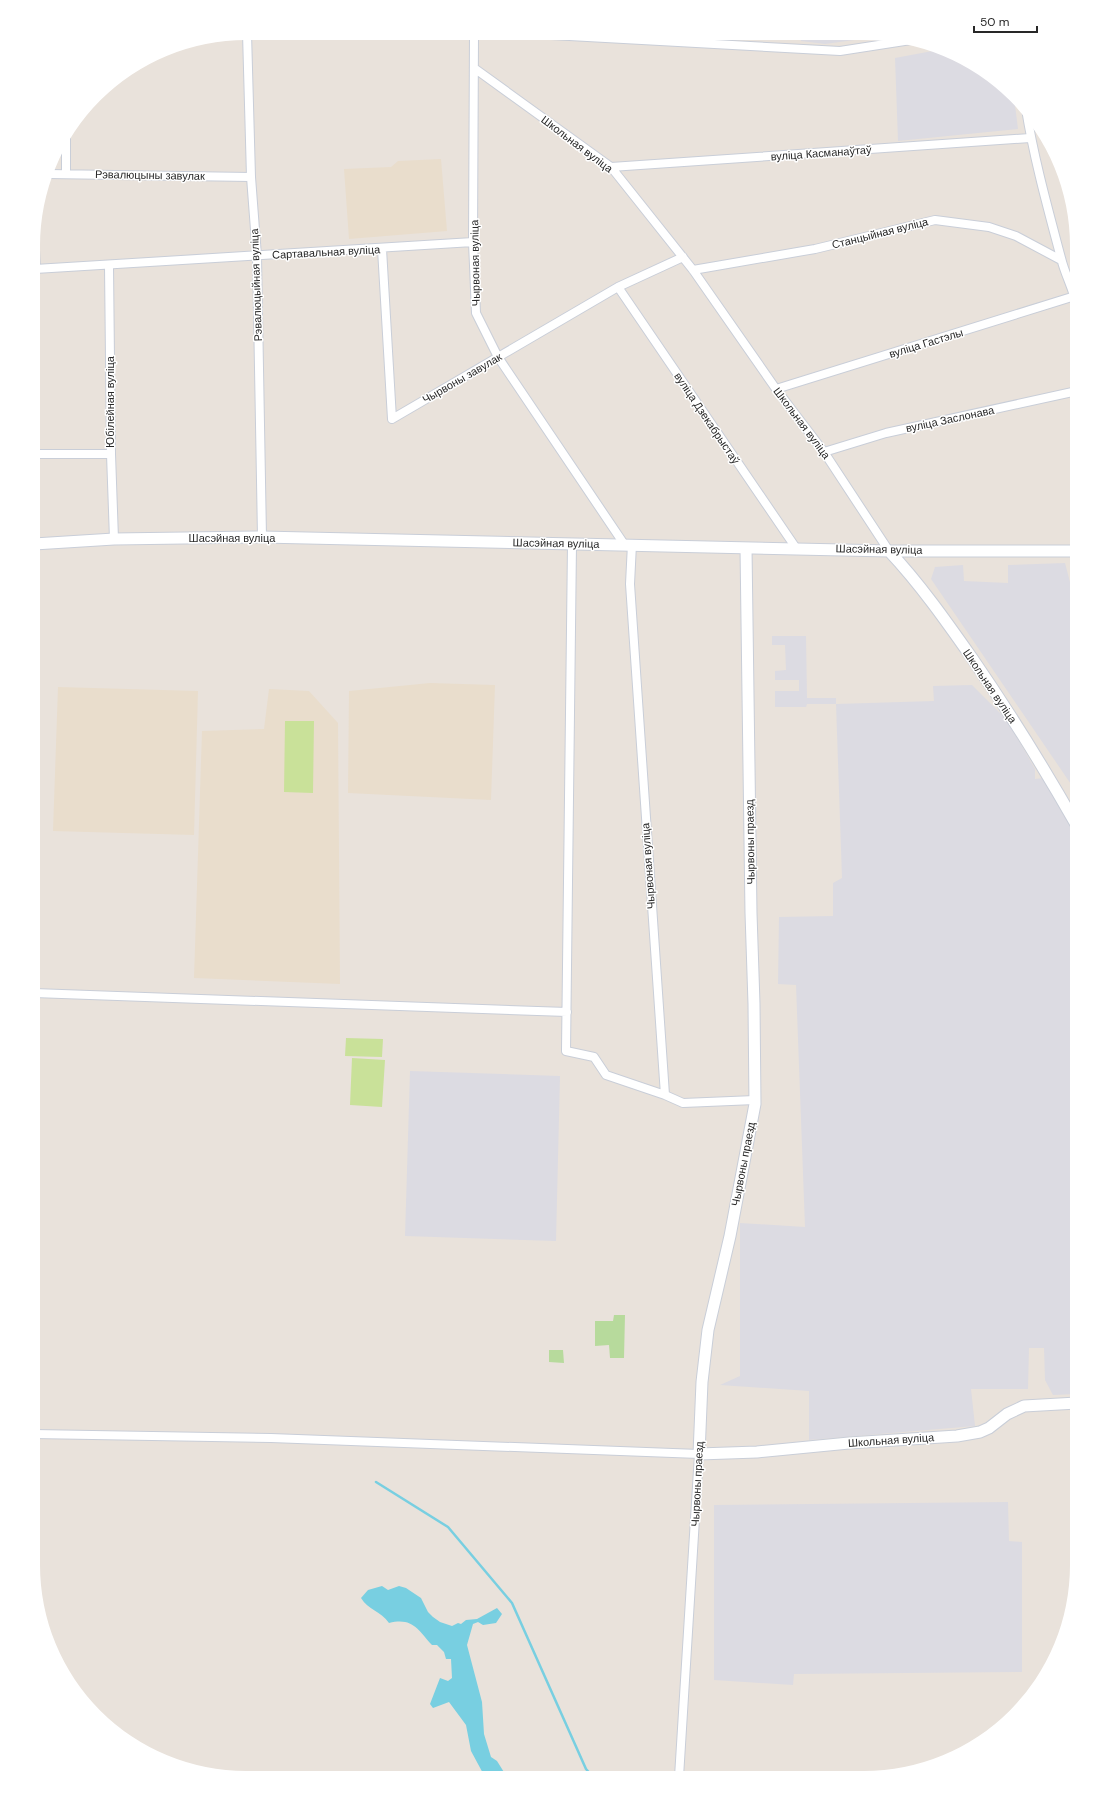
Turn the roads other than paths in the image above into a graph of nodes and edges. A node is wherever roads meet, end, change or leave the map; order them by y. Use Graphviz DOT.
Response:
graph roads {
  1 [pos="247,40"];
  2 [pos="474,40"];
  3 [pos="641,40"];
  4 [pos="895,43"];
  5 [pos="474,68"];
  6 [pos="1028,122"];
  7 [pos="1030,138"];
  8 [pos="66,146"];
  9 [pos="611,167"];
  10 [pos="66,173"];
  11 [pos="53,174"];
  12 [pos="251,177"];
  13 [pos="474,242"];
  14 [pos="382,249"];
  15 [pos="257,256"];
  16 [pos="683,256"];
  17 [pos="1061,260"];
  18 [pos="109,266"];
  19 [pos="40,269"];
  20 [pos="693,270"];
  21 [pos="1070,283"];
  22 [pos="618,287"];
  23 [pos="1070,298"];
  24 [pos="498,357"];
  25 [pos="776,389"];
  26 [pos="1070,393"];
  27 [pos="824,452"];
  28 [pos="40,454"];
  29 [pos="111,454"];
  30 [pos="262,537"];
  31 [pos="114,539"];
  32 [pos="40,544"];
  33 [pos="572,544"];
  34 [pos="628,544"];
  35 [pos="746,548"];
  36 [pos="796,548"];
  37 [pos="889,550"];
  38 [pos="1070,550"];
  39 [pos="1070,814"];
  40 [pos="40,992"];
  41 [pos="567,1012"];
  42 [pos="665,1095"];
  43 [pos="755,1100"];
  44 [pos="1070,1403"];
  45 [pos="40,1434"];
  46 [pos="699,1454"];
  47 [pos="679,1771"];
  1 -- 12 [label="street, Рэвалюцыйная вуліца"];
  2 -- 5 [label="street, Чырвоная вуліца"];
  3 -- 4 [label="street"];
  5 -- 9 [label="street, Школьная вуліца"];
  5 -- 13 [label="street, Чырвоная вуліца"];
  6 -- 7 [label="street"];
  7 -- 9 [label="street, вуліца Касманаўтаў"];
  7 -- 17 [label="street"];
  8 -- 10 [label="street"];
  9 -- 16 [label="street, Школьная вуліца"];
  10 -- 11 [label="street, Рэвалюцыны завулак"];
  10 -- 12 [label="street, Рэвалюцыны завулак"];
  12 -- 15 [label="street, Рэвалюцыйная вуліца"];
  13 -- 14 [label="street, Сартавальная вуліца"];
  13 -- 24 [label="street, Чырвоная вуліца"];
  14 -- 15 [label="street, Сартавальная вуліца"];
  14 -- 24 [label="street, Чырвоны завулак"];
  15 -- 18 [label="street, Сартавальная вуліца"];
  15 -- 30 [label="street, Рэвалюцыйная вуліца"];
  16 -- 20 [label="street, Школьная вуліца"];
  16 -- 22 [label="street, Чырвоны завулак"];
  17 -- 20 [label="street, Станцыйная вуліца"];
  17 -- 21 [label="street"];
  18 -- 19 [label="street, Сартавальная вуліца"];
  18 -- 29 [label="street, Юбілейная вуліца"];
  20 -- 25 [label="street, Школьная вуліца"];
  22 -- 24 [label="street, Чырвоны завулак"];
  22 -- 36 [label="street, вуліца Дзекабрыстаў"];
  23 -- 25 [label="street, вуліца Гастэлы"];
  24 -- 34 [label="street, Чырвоная вуліца"];
  25 -- 27 [label="street, Школьная вуліца"];
  26 -- 27 [label="street, вуліца Заслонава"];
  27 -- 37 [label="street, Школьная вуліца"];
  28 -- 29 [label="street"];
  29 -- 31 [label="street, Юбілейная вуліца"];
  30 -- 31 [label="street, Шасэйная вуліца"];
  30 -- 33 [label="street, Шасэйная вуліца"];
  31 -- 32 [label="street, Шасэйная вуліца"];
  33 -- 34 [label="street, Шасэйная вуліца"];
  33 -- 41 [label="street"];
  34 -- 35 [label="street, Шасэйная вуліца"];
  34 -- 42 [label="street, Чырвоная вуліца"];
  35 -- 36 [label="street, Шасэйная вуліца"];
  35 -- 43 [label="street, Чырвоны праезд"];
  36 -- 37 [label="street, Шасэйная вуліца"];
  37 -- 38 [label="street, Шасэйная вуліца"];
  37 -- 39 [label="street, Школьная вуліца"];
  40 -- 41 [label="street"];
  41 -- 42 [label="street"];
  42 -- 43 [label="street"];
  43 -- 46 [label="street, Чырвоны праезд"];
  44 -- 46 [label="street, Школьная вуліца"];
  45 -- 46 [label="street"];
  46 -- 47 [label="street, Чырвоны праезд"];
}
